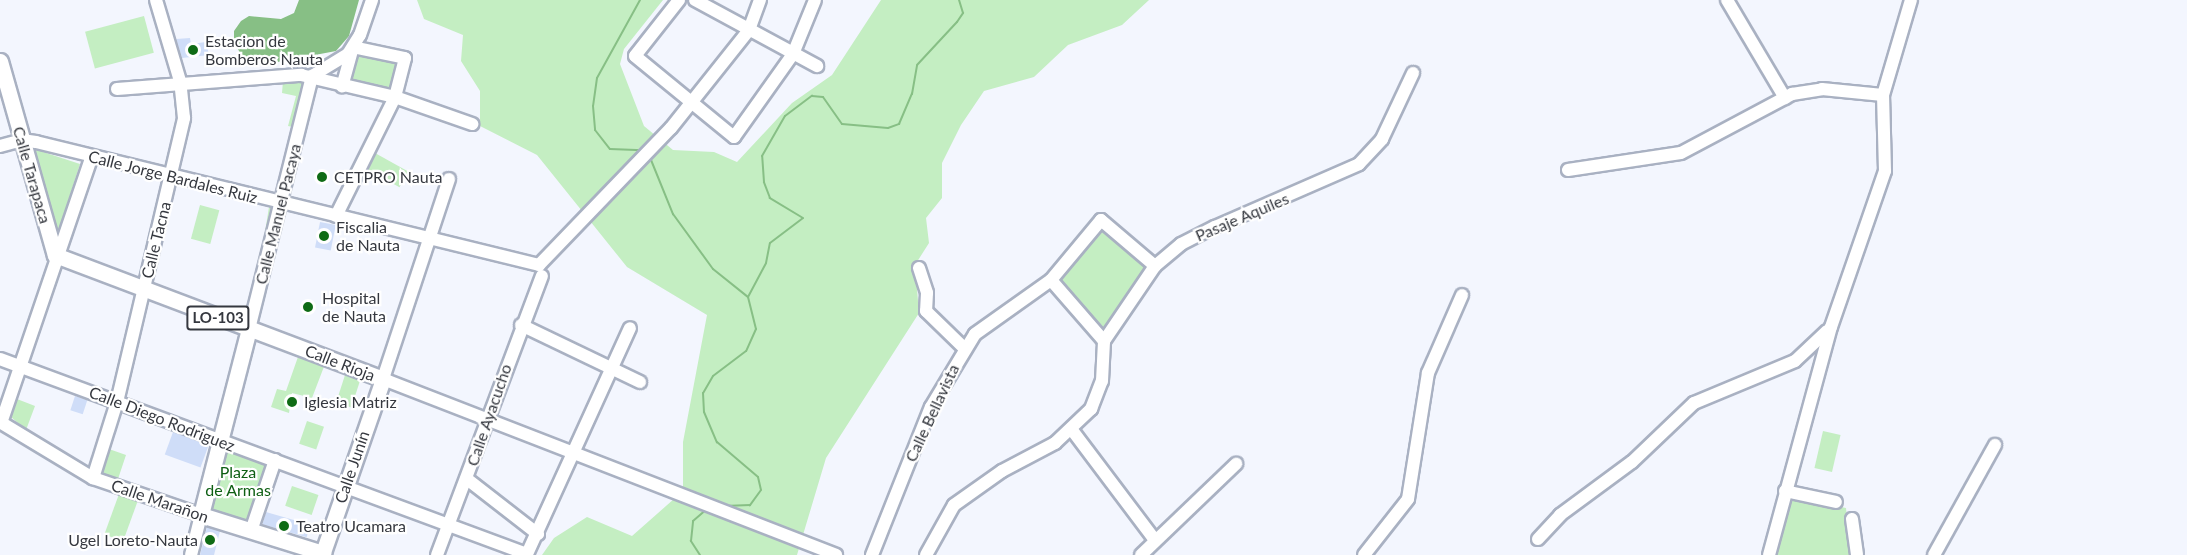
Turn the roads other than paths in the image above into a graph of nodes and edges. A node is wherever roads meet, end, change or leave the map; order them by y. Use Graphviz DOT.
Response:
graph roads {
  1 [pos="156,0"];
  2 [pos="372,0"];
  3 [pos="679,0"];
  4 [pos="695,0"];
  5 [pos="759,0"];
  6 [pos="816,0"];
  7 [pos="1727,0"];
  8 [pos="1911,0"];
  9 [pos="715,6"];
  10 [pos="749,30"];
  11 [pos="353,47"];
  12 [pos="793,54"];
  13 [pos="0,61"];
  14 [pos="816,66"];
  15 [pos="1413,73"];
  16 [pos="312,78"];
  17 [pos="180,81"];
  18 [pos="342,87"];
  19 [pos="117,89"];
  20 [pos="1883,95"];
  21 [pos="395,97"];
  22 [pos="1785,98"];
  23 [pos="691,103"];
  24 [pos="472,124"];
  25 [pos="22,140"];
  26 [pos="0,146"];
  27 [pos="92,156"];
  28 [pos="1568,170"];
  29 [pos="172,177"];
  30 [pos="449,179"];
  31 [pos="281,204"];
  32 [pos="336,216"];
  33 [pos="428,239"];
  34 [pos="55,255"];
  35 [pos="1155,266"];
  36 [pos="920,268"];
  37 [pos="542,276"];
  38 [pos="1051,280"];
  39 [pos="144,291"];
  40 [pos="1462,295"];
  41 [pos="521,325"];
  42 [pos="1831,327"];
  43 [pos="630,328"];
  44 [pos="249,329"];
  45 [pos="1104,340"];
  46 [pos="963,347"];
  47 [pos="0,359"];
  48 [pos="23,366"];
  49 [pos="610,367"];
  50 [pos="383,379"];
  51 [pos="640,382"];
  52 [pos="117,402"];
  53 [pos="487,418"];
  54 [pos="1,423"];
  55 [pos="1072,430"];
  56 [pos="220,441"];
  57 [pos="1995,445"];
  58 [pos="572,452"];
  59 [pos="275,460"];
  60 [pos="1236,464"];
  61 [pos="93,478"];
  62 [pos="467,479"];
  63 [pos="345,485"];
  64 [pos="1785,491"];
  65 [pos="1836,502"];
  66 [pos="201,515"];
  67 [pos="1852,519"];
  68 [pos="450,522"];
  69 [pos="251,531"];
  70 [pos="538,534"];
  71 [pos="1154,539"];
  72 [pos="1538,539"];
  73 [pos="325,554"];
  74 [pos="527,554"];
  75 [pos="191,555"];
  76 [pos="438,555"];
  77 [pos="836,555"];
  78 [pos="872,555"];
  79 [pos="926,555"];
  80 [pos="1141,555"];
  81 [pos="1364,555"];
  82 [pos="1769,555"];
  83 [pos="1857,555"];
  84 [pos="1934,555"];
  1 -- 17 [label="street, Calle Tacna"];
  2 -- 11 [label="street"];
  3 -- 23 [label="street"];
  4 -- 9 [label="street"];
  5 -- 10 [label="street"];
  6 -- 12 [label="street"];
  7 -- 22 [label="street"];
  8 -- 20 [label="street"];
  9 -- 10 [label="street"];
  10 -- 12 [label="street"];
  10 -- 23 [label="street"];
  11 -- 16 [label="street"];
  11 -- 18 [label="street"];
  11 -- 21 [label="street"];
  12 -- 14 [label="street"];
  12 -- 23 [label="street"];
  13 -- 25 [label="main road, Calle Tarapaca"];
  15 -- 35 [label="street, Pasaje Aquiles"];
  16 -- 17 [label="street"];
  16 -- 18 [label="street"];
  16 -- 31 [label="street, Calle Manuel Pacaya"];
  17 -- 19 [label="street"];
  17 -- 29 [label="street, Calle Tacna"];
  18 -- 21 [label="street"];
  20 -- 22 [label="street"];
  20 -- 42 [label="street"];
  21 -- 24 [label="street"];
  21 -- 32 [label="street"];
  22 -- 28 [label="street"];
  23 -- 33 [label="street, Calle Jorge Bardales Ruiz"];
  25 -- 26 [label="street"];
  25 -- 27 [label="street, Calle Jorge Bardales Ruiz"];
  25 -- 34 [label="main road, Calle Tarapaca"];
  27 -- 29 [label="street, Calle Jorge Bardales Ruiz"];
  27 -- 34 [label="street, Calle Tarapaca"];
  29 -- 31 [label="street, Calle Jorge Bardales Ruiz"];
  29 -- 39 [label="street, Calle Tacna"];
  30 -- 33 [label="street"];
  31 -- 32 [label="street, Calle Jorge Bardales Ruiz"];
  31 -- 44 [label="street, Calle Manuel Pacaya"];
  32 -- 33 [label="street, Calle Jorge Bardales Ruiz"];
  33 -- 50 [label="street"];
  34 -- 39 [label="main road, Calle Rioja / LO-103"];
  34 -- 48 [label="street, Calle Tarapaca"];
  35 -- 38 [label="street, Calle Bellavista"];
  35 -- 45 [label="street, Pasaje Aquiles"];
  36 -- 46 [label="street"];
  37 -- 41 [label="street, Calle Ayacucho"];
  38 -- 45 [label="street"];
  38 -- 46 [label="street, Calle Bellavista"];
  39 -- 44 [label="main road, Calle Rioja / LO-103"];
  39 -- 52 [label="street, Calle Tacna"];
  40 -- 81 [label="street"];
  41 -- 49 [label="street"];
  41 -- 53 [label="street, Calle Ayacucho"];
  42 -- 64 [label="street"];
  42 -- 72 [label="street"];
  43 -- 49 [label="street"];
  44 -- 50 [label="main road, Calle Rioja / LO-103"];
  44 -- 56 [label="main road, Calle Manuel Pacaya"];
  45 -- 55 [label="street"];
  46 -- 78 [label="street, Calle Bellavista"];
  47 -- 48 [label="street, Calle Diego Rodriguez"];
  48 -- 52 [label="street, Calle Diego Rodriguez"];
  48 -- 54 [label="street, Calle Tarapaca"];
  49 -- 51 [label="street"];
  49 -- 58 [label="street"];
  50 -- 53 [label="street, Calle Rioja"];
  50 -- 63 [label="main road, Calle Junín"];
  52 -- 56 [label="street, Calle Diego Rodriguez"];
  52 -- 61 [label="street, Calle Tacna"];
  53 -- 58 [label="street, Calle Rioja"];
  53 -- 62 [label="street, Calle Ayacucho"];
  54 -- 61 [label="street, Calle Marañon"];
  55 -- 71 [label="street"];
  55 -- 79 [label="street"];
  56 -- 59 [label="street, Calle Diego Rodriguez"];
  56 -- 66 [label="main road, Calle Manuel Pacaya"];
  57 -- 84 [label="street"];
  58 -- 70 [label="street"];
  58 -- 77 [label="street, Calle Rioja"];
  59 -- 63 [label="street, Calle Diego Rodriguez"];
  59 -- 69 [label="street"];
  60 -- 71 [label="street"];
  61 -- 66 [label="street, Calle Marañon"];
  62 -- 68 [label="street, Calle Ayacucho"];
  62 -- 70 [label="street"];
  63 -- 68 [label="street, Calle Diego Rodriguez"];
  63 -- 73 [label="main road, Calle Junín"];
  64 -- 65 [label="street"];
  64 -- 82 [label="street"];
  66 -- 69 [label="main road, Calle Marañon"];
  66 -- 75 [label="street, Calle Manuel Pacaya"];
  67 -- 83 [label="street"];
  68 -- 74 [label="street, Calle Diego Rodriguez"];
  68 -- 76 [label="street, Calle Ayacucho"];
  69 -- 73 [label="main road, Calle Marañon"];
  70 -- 74 [label="street"];
  71 -- 80 [label="street"];
}
